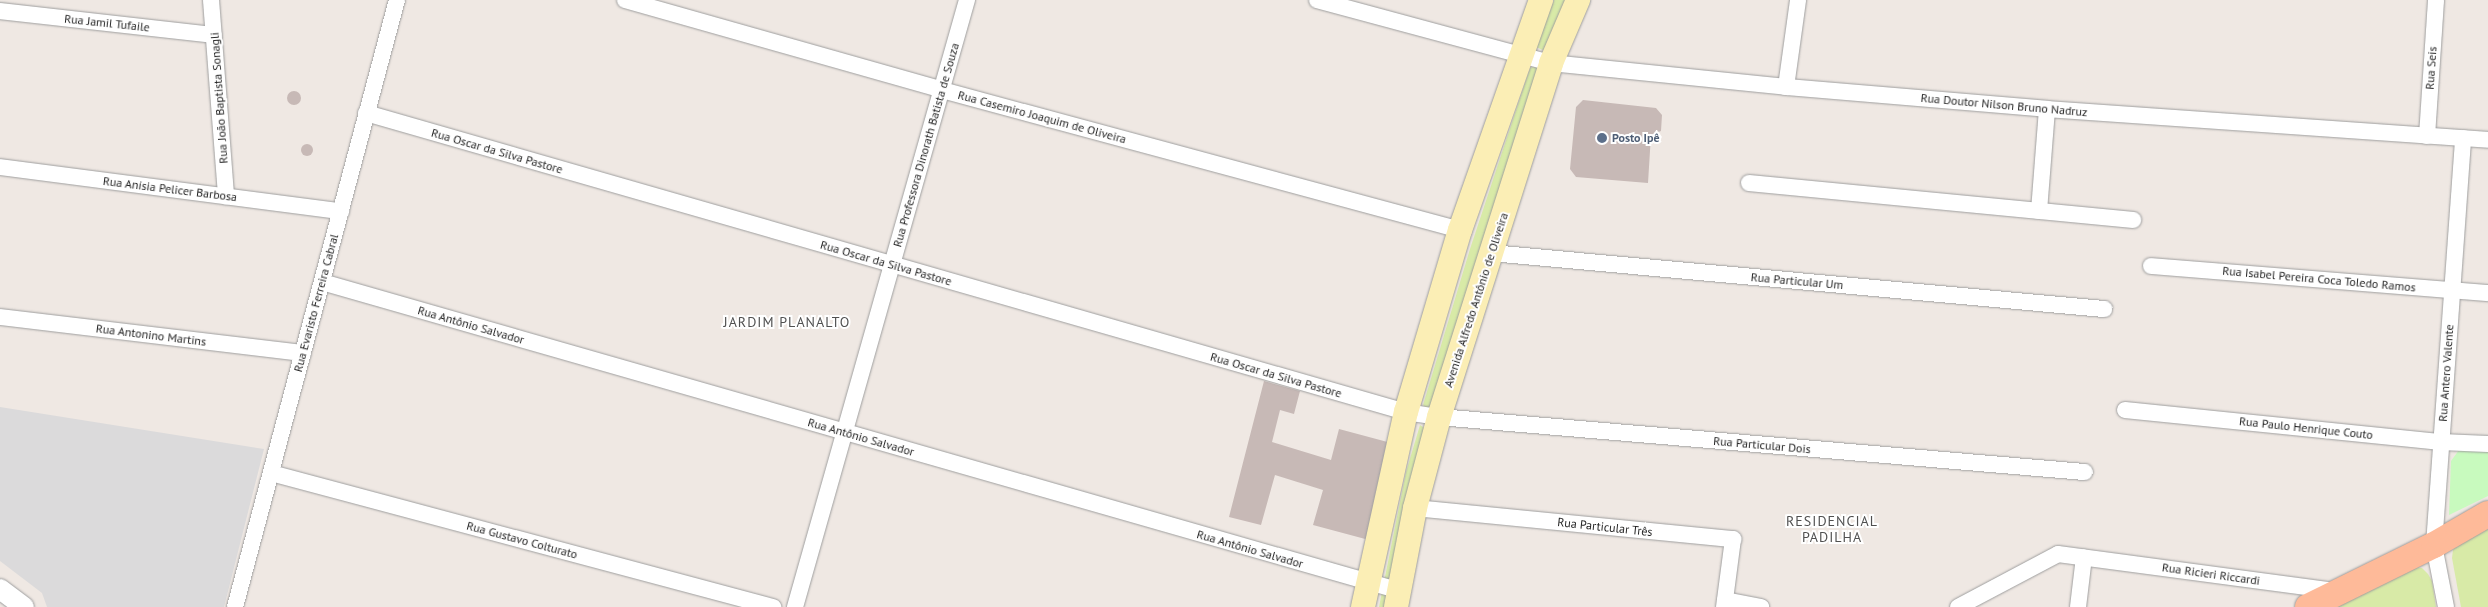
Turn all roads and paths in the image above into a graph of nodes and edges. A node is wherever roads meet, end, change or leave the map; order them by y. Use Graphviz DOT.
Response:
graph roads {
  1 [pos="211,0"];
  2 [pos="397,0"];
  3 [pos="626,0"];
  4 [pos="967,0"];
  5 [pos="1317,0"];
  6 [pos="1541,0"];
  7 [pos="1578,0"];
  8 [pos="1798,0"];
  9 [pos="2436,0"];
  10 [pos="0,11"];
  11 [pos="214,35"];
  12 [pos="1521,56"];
  13 [pos="1551,63"];
  14 [pos="1786,87"];
  15 [pos="942,90"];
  16 [pos="2047,109"];
  17 [pos="366,113"];
  18 [pos="2427,136"];
  19 [pos="2463,138"];
  20 [pos="2488,140"];
  21 [pos="0,167"];
  22 [pos="1750,183"];
  23 [pos="226,196"];
  24 [pos="340,211"];
  25 [pos="2039,211"];
  26 [pos="2133,220"];
  27 [pos="1460,230"];
  28 [pos="1491,252"];
  29 [pos="892,264"];
  30 [pos="2151,266"];
  31 [pos="322,282"];
  32 [pos="2452,290"];
  33 [pos="2488,293"];
  34 [pos="2104,310"];
  35 [pos="0,317"];
  36 [pos="303,353"];
  37 [pos="2125,410"];
  38 [pos="1406,412"];
  39 [pos="1438,418"];
  40 [pos="845,432"];
  41 [pos="2441,442"];
  42 [pos="2488,444"];
  43 [pos="2085,472"];
  44 [pos="271,473"];
  45 [pos="1415,508"];
  46 [pos="2488,514"];
  47 [pos="2434,545"];
  48 [pos="2084,557"];
  49 [pos="1368,583"];
  50 [pos="0,589"];
  51 [pos="2337,591"];
  52 [pos="1398,599"];
  53 [pos="1724,604"];
  54 [pos="24,607"];
  55 [pos="235,607"];
  56 [pos="773,607"];
  57 [pos="795,607"];
  58 [pos="1363,607"];
  59 [pos="1761,607"];
  60 [pos="1958,607"];
  61 [pos="2078,607"];
  62 [pos="2308,607"];
  63 [pos="2446,607"];
  1 -- 11 [label="street, Rua João Baptista Sonagli"];
  2 -- 17 [label="street, Rua Evaristo Ferreira Cabral"];
  3 -- 15 [label="street, Rua Casemiro Joaquim de Oliveira"];
  4 -- 15 [label="street, Rua Professora Dinorath Batista de Souza"];
  5 -- 12 [label="street, Rua Doutor Nilson Bruno Nadruz"];
  6 -- 12 [label="main road"];
  7 -- 13 [label="main road, Avenida Alfredo Antônio de Oliveira"];
  8 -- 14 [label="street"];
  9 -- 18 [label="street, Rua Seis"];
  10 -- 11 [label="street, Rua Jamil Tufaile"];
  11 -- 23 [label="street, Rua João Baptista Sonagli"];
  12 -- 13 [label="street, Rua Doutor Nilson Bruno Nadruz"];
  12 -- 27 [label="main road"];
  13 -- 14 [label="street, Rua Doutor Nilson Bruno Nadruz"];
  13 -- 28 [label="main road, Avenida Alfredo Antônio de Oliveira"];
  14 -- 16 [label="street, Rua Doutor Nilson Bruno Nadruz"];
  15 -- 27 [label="street, Rua Casemiro Joaquim de Oliveira"];
  15 -- 29 [label="street, Rua Professora Dinorath Batista de Souza"];
  16 -- 18 [label="street, Rua Doutor Nilson Bruno Nadruz"];
  16 -- 25 [label="street"];
  17 -- 24 [label="street, Rua Evaristo Ferreira Cabral"];
  17 -- 29 [label="street, Rua Oscar da Silva Pastore"];
  18 -- 19 [label="street, Rua Doutor Nilson Bruno Nadruz"];
  19 -- 20 [label="street, Rua Doutor Nilson Bruno Nadruz"];
  19 -- 32 [label="street, Rua Antero Valente"];
  21 -- 23 [label="street, Rua Anísia Pelicer Barbosa"];
  22 -- 25 [label="street"];
  23 -- 24 [label="street, Rua Anísia Pelicer Barbosa"];
  24 -- 31 [label="street, Rua Evaristo Ferreira Cabral"];
  25 -- 26 [label="street"];
  27 -- 38 [label="main road"];
  28 -- 34 [label="street, Rua Particular Um"];
  28 -- 39 [label="main road, Avenida Alfredo Antônio de Oliveira"];
  29 -- 38 [label="street, Rua Oscar da Silva Pastore"];
  29 -- 40 [label="street, Rua Professora Dinorath Batista de Souza"];
  30 -- 32 [label="street, Rua Isabel Pereira Coca Toledo Ramos"];
  31 -- 36 [label="street, Rua Evaristo Ferreira Cabral"];
  31 -- 40 [label="street, Rua Antônio Salvador"];
  32 -- 33 [label="street, Rua Isabel Pereira Coca Toledo Ramos"];
  32 -- 41 [label="street, Rua Antero Valente"];
  35 -- 36 [label="street, Rua Antonino Martins"];
  36 -- 44 [label="street, Rua Evaristo Ferreira Cabral"];
  37 -- 41 [label="street, Rua Paulo Henrique Couto"];
  38 -- 39 [label="street, Rua Oscar da Silva Pastore"];
  38 -- 49 [label="main road"];
  39 -- 43 [label="street, Rua Particular Dois"];
  39 -- 45 [label="main road, Avenida Alfredo Antônio de Oliveira"];
  40 -- 49 [label="street, Rua Antônio Salvador"];
  40 -- 57 [label="street, Rua Professora Dinorath Batista de Souza"];
  41 -- 42 [label="street, Rua Paulo Henrique Couto"];
  41 -- 47 [label="street, Rua Antero Valente"];
  44 -- 55 [label="street, Rua Evaristo Ferreira Cabral"];
  44 -- 56 [label="street, Rua Gustavo Colturato"];
  45 -- 52 [label="main road, Avenida Alfredo Antônio de Oliveira"];
  45 -- 53 [label="street, Rua Particular Três"];
  46 -- 47 [label="main road"];
  47 -- 51 [label="main road"];
  47 -- 63 [label="street, Rua Antero Valente"];
  48 -- 51 [label="street, Rua Ricieri Riccardi"];
  48 -- 60 [label="street, Rua Ricieri Riccardi"];
  48 -- 61 [label="street"];
  49 -- 52 [label="street, Rua Antônio Salvador"];
  49 -- 58 [label="main road"];
  50 -- 54 [label="street"];
  51 -- 62 [label="main road"];
  53 -- 59 [label="street, Rua Particular Três"];
}
